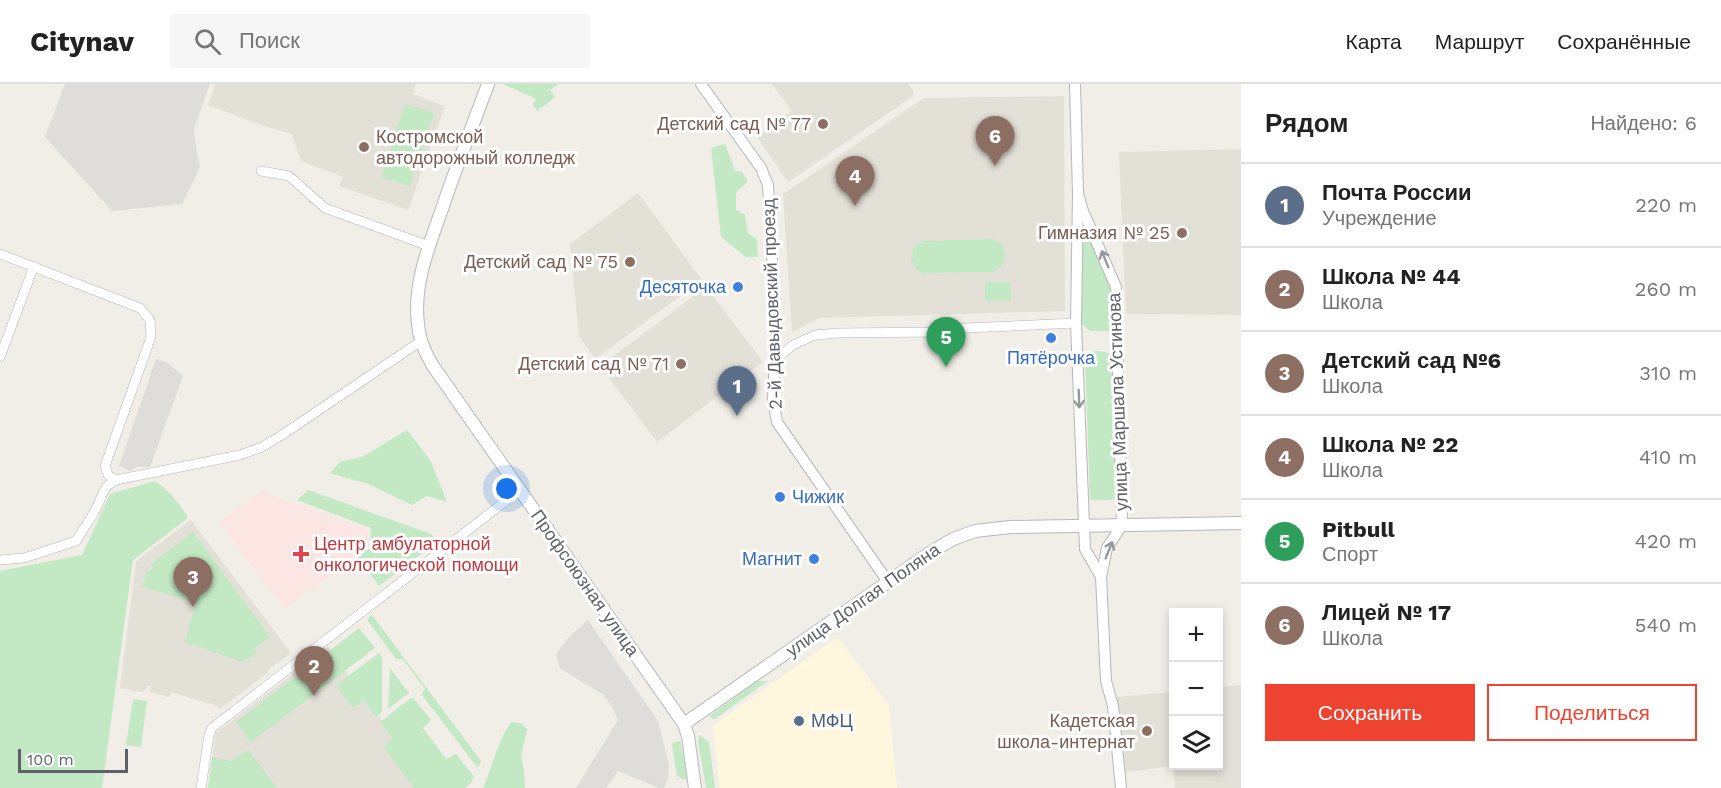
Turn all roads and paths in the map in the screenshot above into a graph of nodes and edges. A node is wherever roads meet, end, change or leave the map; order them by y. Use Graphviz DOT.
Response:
graph roads {
  1 [pos="488,84"];
  2 [pos="701,84"];
  3 [pos="1075,84"];
  4 [pos="261,171"];
  5 [pos="1078,194"];
  6 [pos="429,246"];
  7 [pos="0,254"];
  8 [pos="34,266"];
  9 [pos="1076,323"];
  10 [pos="421,341"];
  11 [pos="0,357"];
  12 [pos="776,359"];
  13 [pos="116,480"];
  14 [pos="520,490"];
  15 [pos="1241,523"];
  16 [pos="1122,525"];
  17 [pos="1085,526"];
  18 [pos="0,560"];
  19 [pos="1101,577"];
  20 [pos="888,582"];
  21 [pos="684,724"];
  22 [pos="201,788"];
  23 [pos="695,788"];
  24 [pos="1121,788"];
  1 -- 6 [label="main road, Профсоюзная улица"];
  2 -- 12 [label="street, 2-й Давыдовский проезд"];
  3 -- 5 [label="street, улица Маршала Устинова"];
  4 -- 6 [label="street"];
  5 -- 9 [label="street, улица Маршала Устинова"];
  16 -- 5 [label="street, улица Маршала Устинова, one-way"];
  6 -- 10 [label="main road, Профсоюзная улица"];
  7 -- 8 [label="street"];
  8 -- 11 [label="street"];
  8 -- 13 [label="street"];
  9 -- 12 [label="street"];
  9 -- 17 [label="street, улица Маршала Устинова, one-way"];
  10 -- 13 [label="street"];
  10 -- 14 [label="main road, Профсоюзная улица"];
  12 -- 20 [label="street, 2-й Давыдовский проезд"];
  13 -- 18 [label="street"];
  14 -- 21 [label="main road, Профсоюзная улица"];
  14 -- 22 [label="street"];
  15 -- 16 [label="main road, улица Долгая Поляна"];
  16 -- 17 [label="main road, улица Долгая Поляна"];
  19 -- 16 [label="street, улица Маршала Устинова, one-way"];
  17 -- 19 [label="street, улица Маршала Устинова"];
  17 -- 20 [label="main road, улица Долгая Поляна"];
  19 -- 24 [label="street, улица Маршала Устинова"];
  20 -- 21 [label="main road, улица Долгая Поляна"];
  21 -- 23 [label="main road, Профсоюзная улица"];
}
